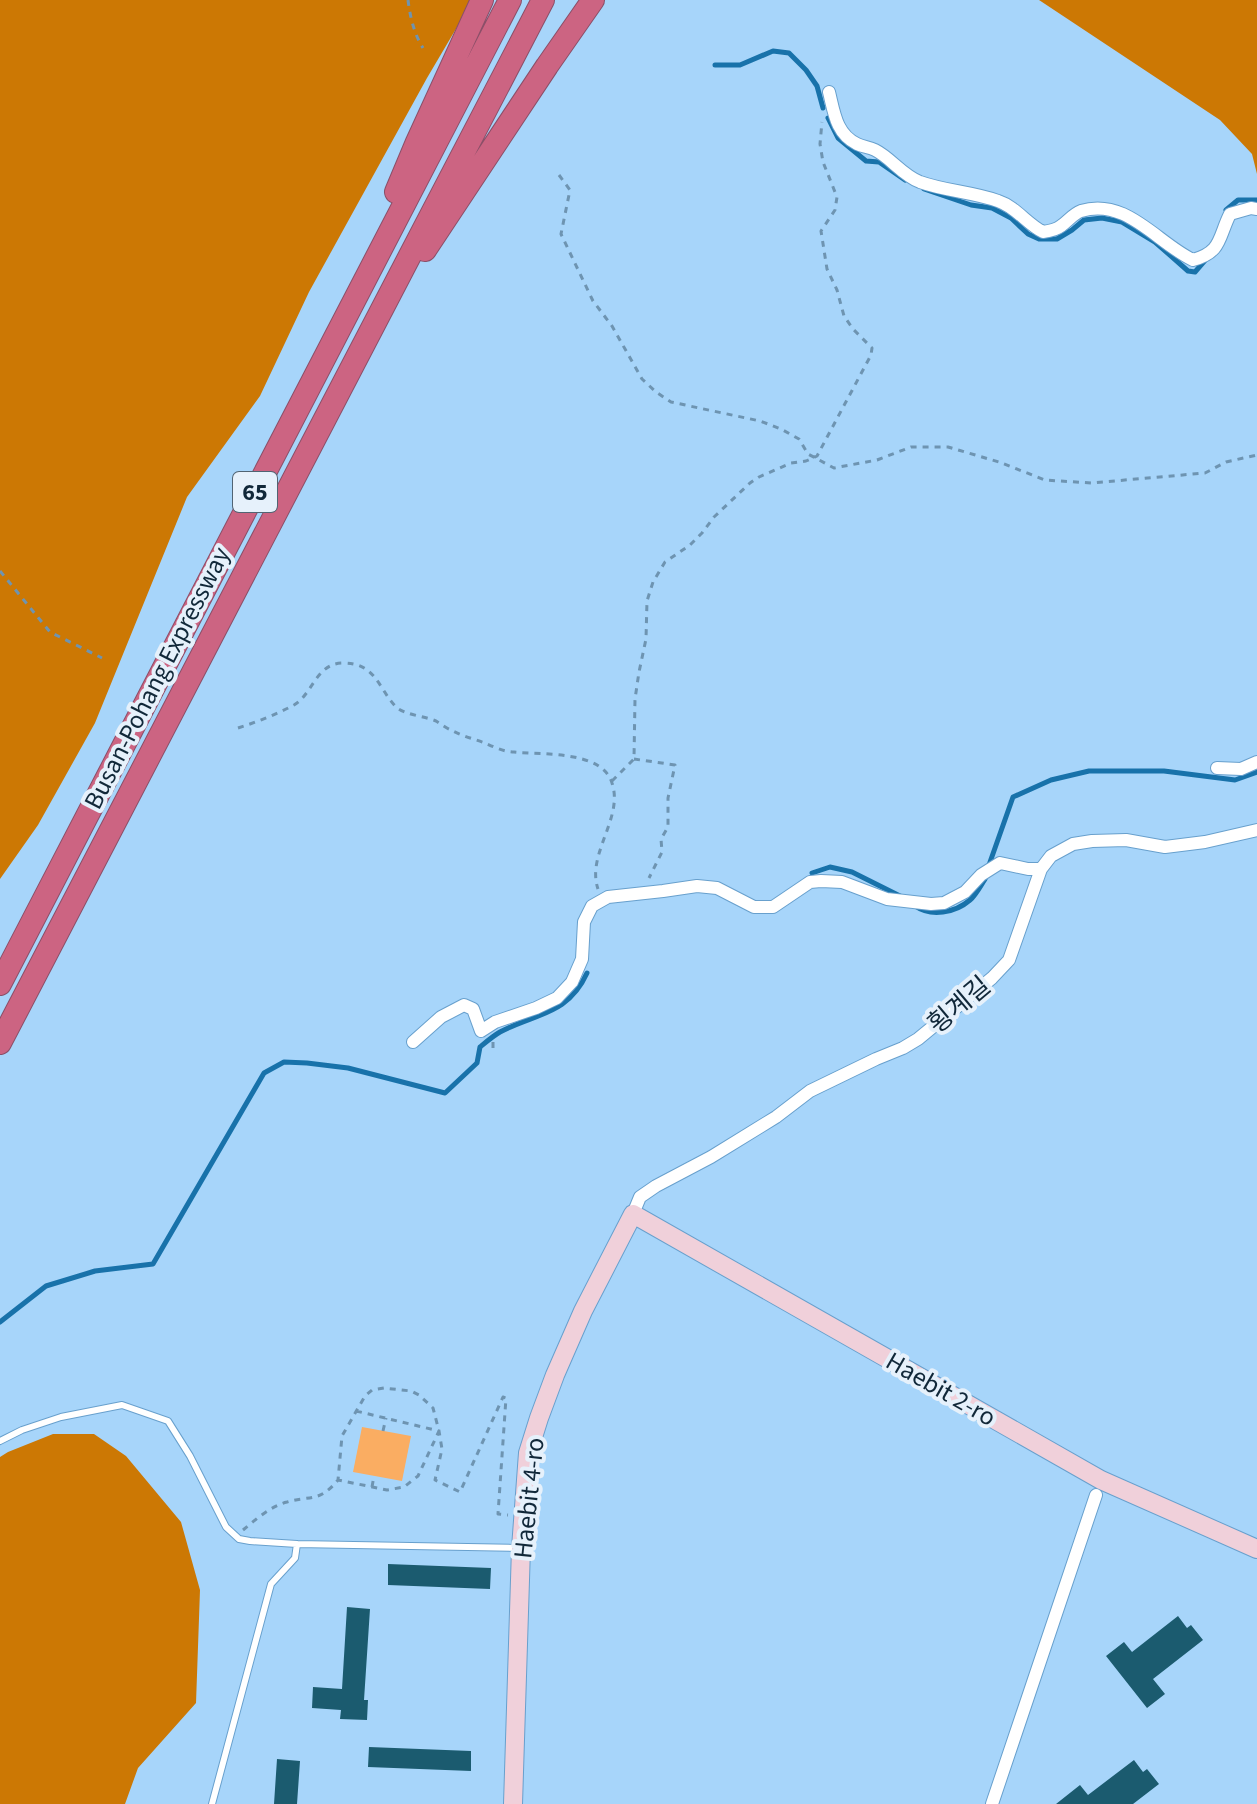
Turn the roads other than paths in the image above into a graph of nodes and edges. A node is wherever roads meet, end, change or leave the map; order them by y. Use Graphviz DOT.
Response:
graph roads {
  1 [pos="482,0"];
  2 [pos="510,0"];
  3 [pos="543,0"];
  4 [pos="593,0"];
  5 [pos="829,92"];
  6 [pos="1257,209"];
  7 [pos="340,329"];
  8 [pos="358,351"];
  9 [pos="1257,762"];
  10 [pos="1217,768"];
  11 [pos="1257,830"];
  12 [pos="1041,869"];
  13 [pos="0,984"];
  14 [pos="413,1042"];
  15 [pos="0,1043"];
  16 [pos="633,1214"];
  17 [pos="0,1441"];
  18 [pos="1096,1495"];
  19 [pos="297,1544"];
  20 [pos="521,1548"];
  21 [pos="1257,1549"];
  22 [pos="212,1804"];
  23 [pos="513,1804"];
  24 [pos="992,1804"];
  1 -- 7 [label="highway"];
  2 -- 7 [label="highway, Busan-Pohang Expressway / 65"];
  3 -- 8 [label="highway, Busan-Pohang Expressway / 65"];
  4 -- 8 [label="highway"];
  5 -- 6 [label="street"];
  7 -- 13 [label="highway, Busan-Pohang Expressway / 65"];
  8 -- 15 [label="highway, Busan-Pohang Expressway / 65"];
  9 -- 10 [label="street"];
  11 -- 12 [label="street"];
  12 -- 14 [label="street"];
  12 -- 16 [label="street, 횡계길"];
  16 -- 20 [label="street, Haebit 4-ro"];
  16 -- 21 [label="street, Haebit 2-ro"];
  17 -- 19 [label="lane"];
  18 -- 24 [label="street"];
  19 -- 20 [label="lane"];
  19 -- 22 [label="lane"];
  20 -- 23 [label="street, Haebit 4-ro"];
}
